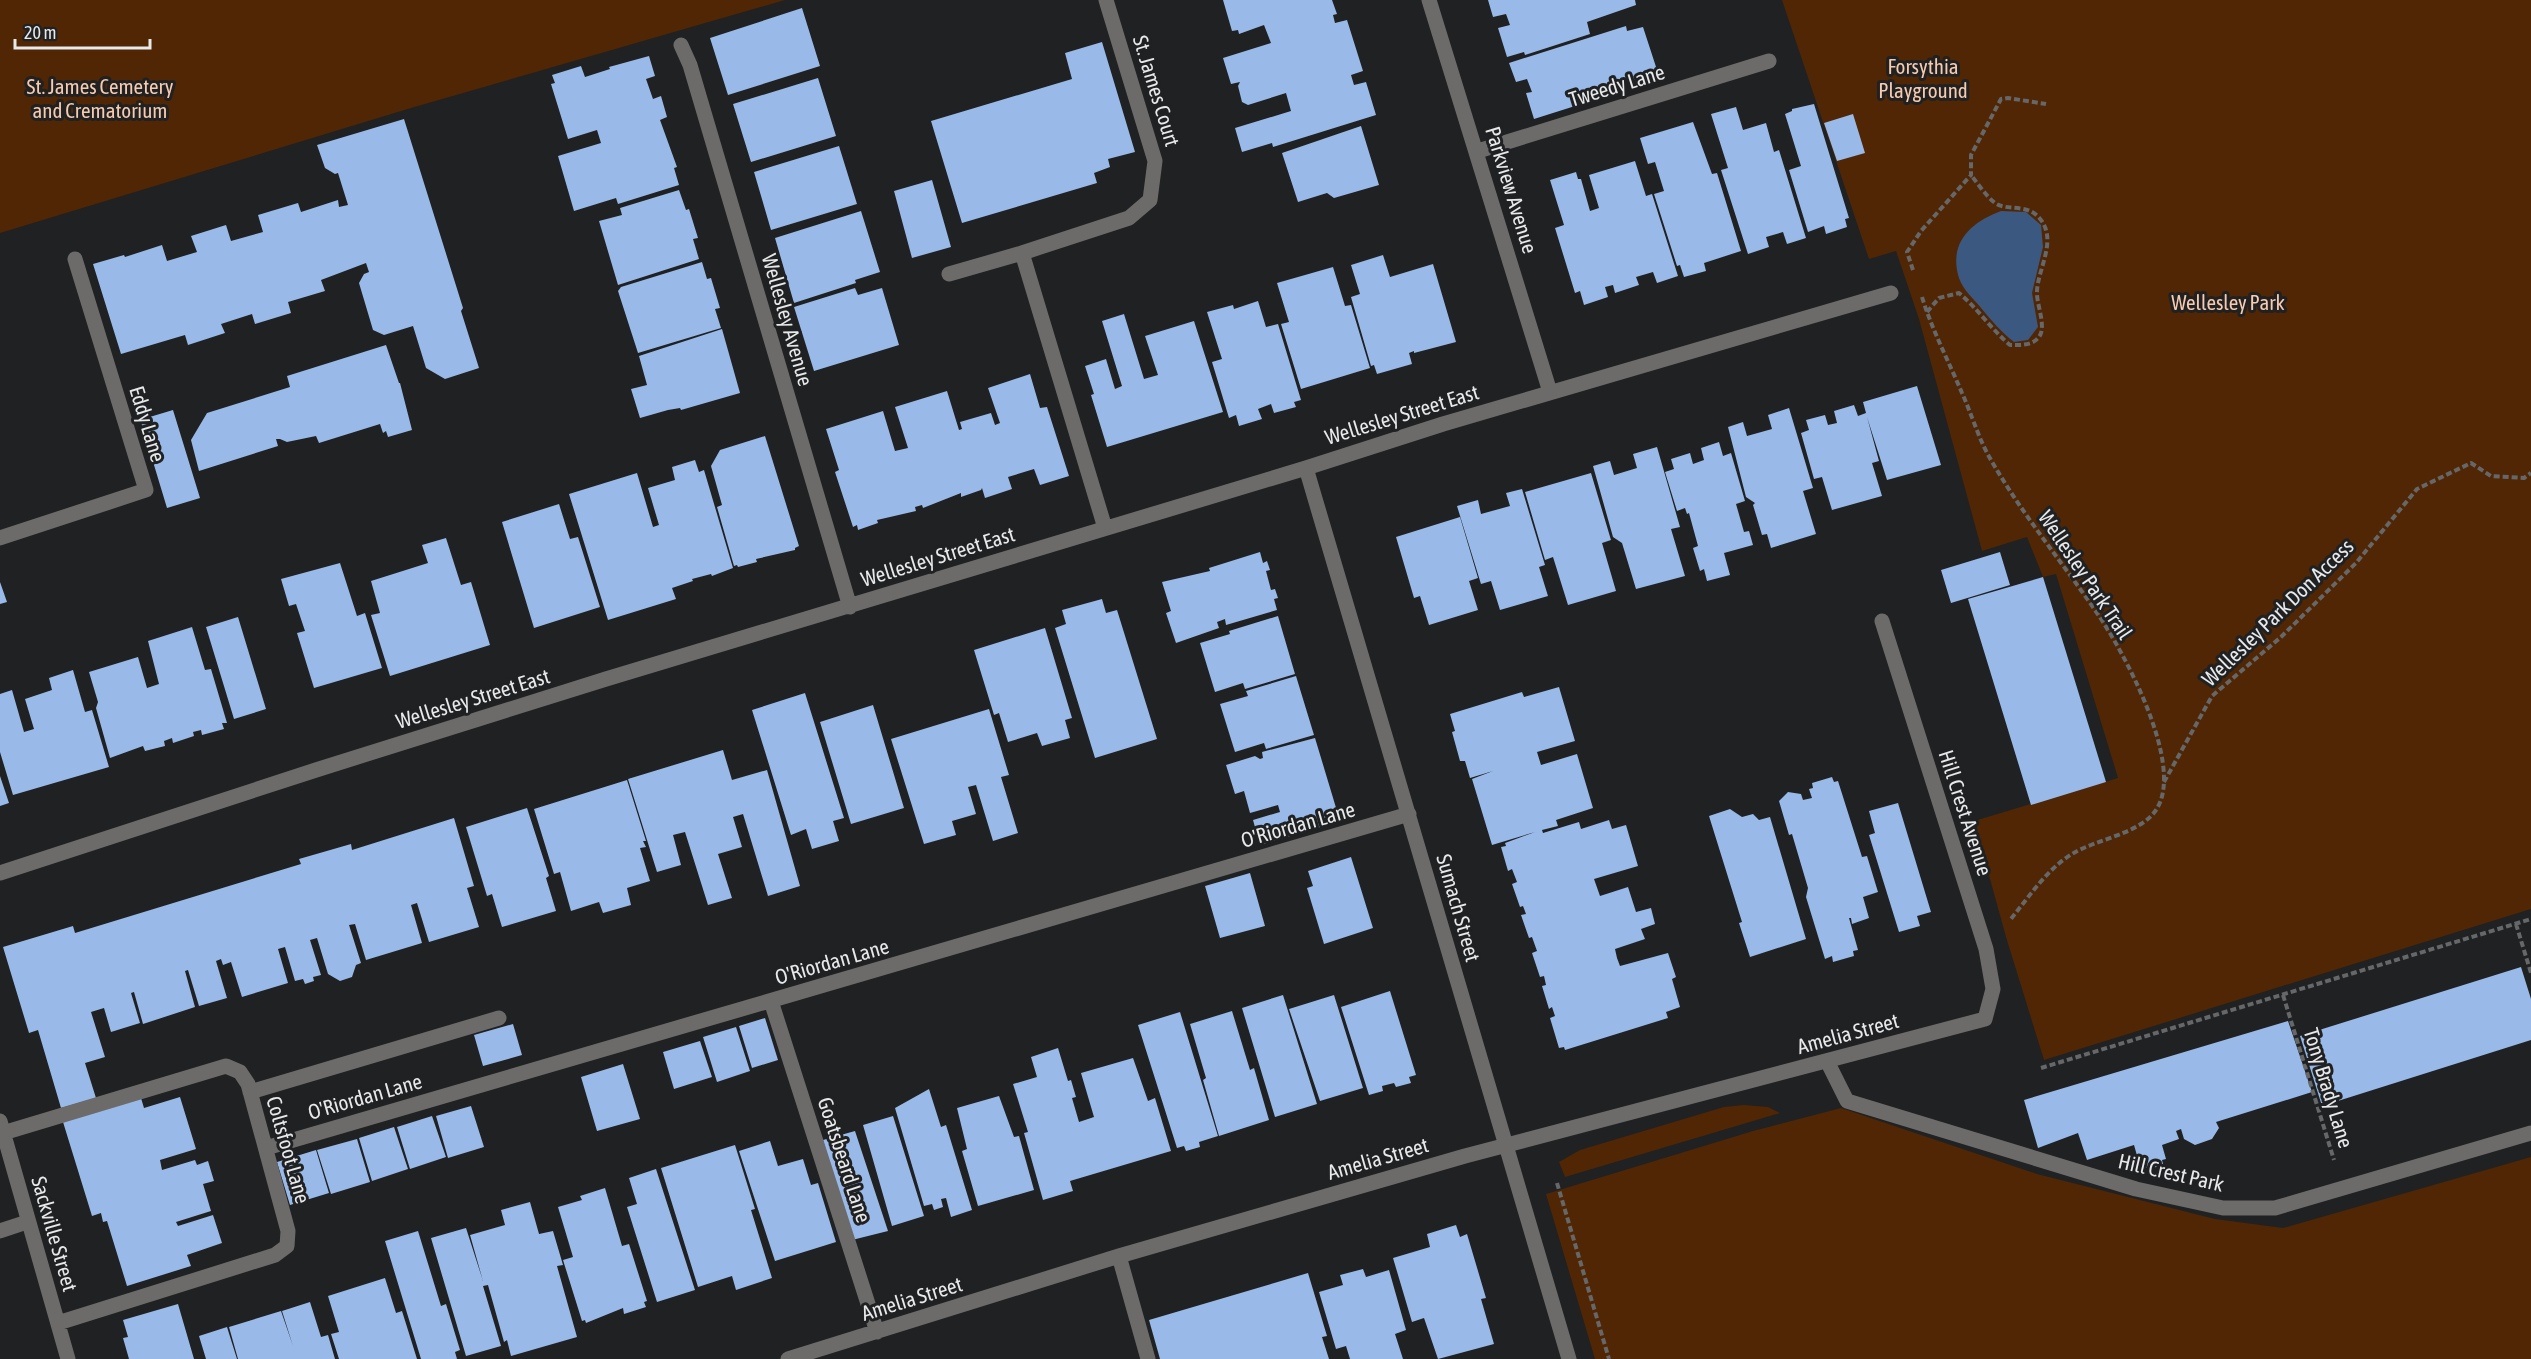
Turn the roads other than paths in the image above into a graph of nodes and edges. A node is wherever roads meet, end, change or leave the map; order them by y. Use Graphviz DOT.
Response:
graph roads {
  1 [pos="1106,0"];
  2 [pos="1430,0"];
  3 [pos="681,45"];
  4 [pos="1769,61"];
  5 [pos="1478,151"];
  6 [pos="1022,253"];
  7 [pos="75,259"];
  8 [pos="949,274"];
  9 [pos="1891,293"];
  10 [pos="1550,392"];
  11 [pos="1306,468"];
  12 [pos="1106,528"];
  13 [pos="0,538"];
  14 [pos="849,607"];
  15 [pos="1882,621"];
  16 [pos="1409,814"];
  17 [pos="0,873"];
  18 [pos="771,1001"];
  19 [pos="499,1018"];
  20 [pos="1985,1019"];
  21 [pos="1827,1061"];
  22 [pos="250,1092"];
  23 [pos="2,1127"];
  24 [pos="2531,1133"];
  25 [pos="1505,1145"];
  26 [pos="266,1148"];
  27 [pos="27,1222"];
  28 [pos="0,1231"];
  29 [pos="1119,1256"];
  30 [pos="58,1323"];
  31 [pos="877,1332"];
  32 [pos="68,1359"];
  33 [pos="788,1359"];
  34 [pos="1148,1359"];
  35 [pos="1569,1359"];
  1 -- 6 [label="street, St. James Court"];
  2 -- 5 [label="street, Parkview Avenue"];
  3 -- 14 [label="street, Wellesley Avenue"];
  4 -- 5 [label="street, Tweedy Lane"];
  5 -- 10 [label="street, Parkview Avenue"];
  6 -- 8 [label="street, St. James Court"];
  6 -- 12 [label="street"];
  7 -- 13 [label="street, Eddy Lane"];
  9 -- 10 [label="street, Wellesley Street East"];
  10 -- 11 [label="street, Wellesley Street East"];
  11 -- 12 [label="street, Wellesley Street East"];
  11 -- 16 [label="street, Sumach Street"];
  12 -- 14 [label="street, Wellesley Street East"];
  14 -- 17 [label="street, Wellesley Street East"];
  15 -- 20 [label="street, Hill Crest Avenue"];
  16 -- 18 [label="street, O'Riordan Lane"];
  16 -- 25 [label="street, Sumach Street"];
  18 -- 26 [label="street, O'Riordan Lane"];
  18 -- 31 [label="street, Goatsbeard Lane"];
  19 -- 22 [label="street"];
  20 -- 21 [label="street, Amelia Street"];
  21 -- 24 [label="street, Hill Crest Park"];
  21 -- 25 [label="street, Amelia Street"];
  22 -- 23 [label="street, Coltsfoot Lane"];
  22 -- 26 [label="street, Coltsfoot Lane"];
  23 -- 27 [label="street, Sackville Street"];
  25 -- 29 [label="street, Amelia Street"];
  25 -- 35 [label="street, Sumach Street"];
  26 -- 30 [label="street, Coltsfoot Lane"];
  27 -- 28 [label="street"];
  27 -- 30 [label="street, Sackville Street"];
  29 -- 31 [label="street, Amelia Street"];
  29 -- 34 [label="street"];
  30 -- 32 [label="street, Sackville Street"];
  31 -- 33 [label="street, Amelia Street"];
}
